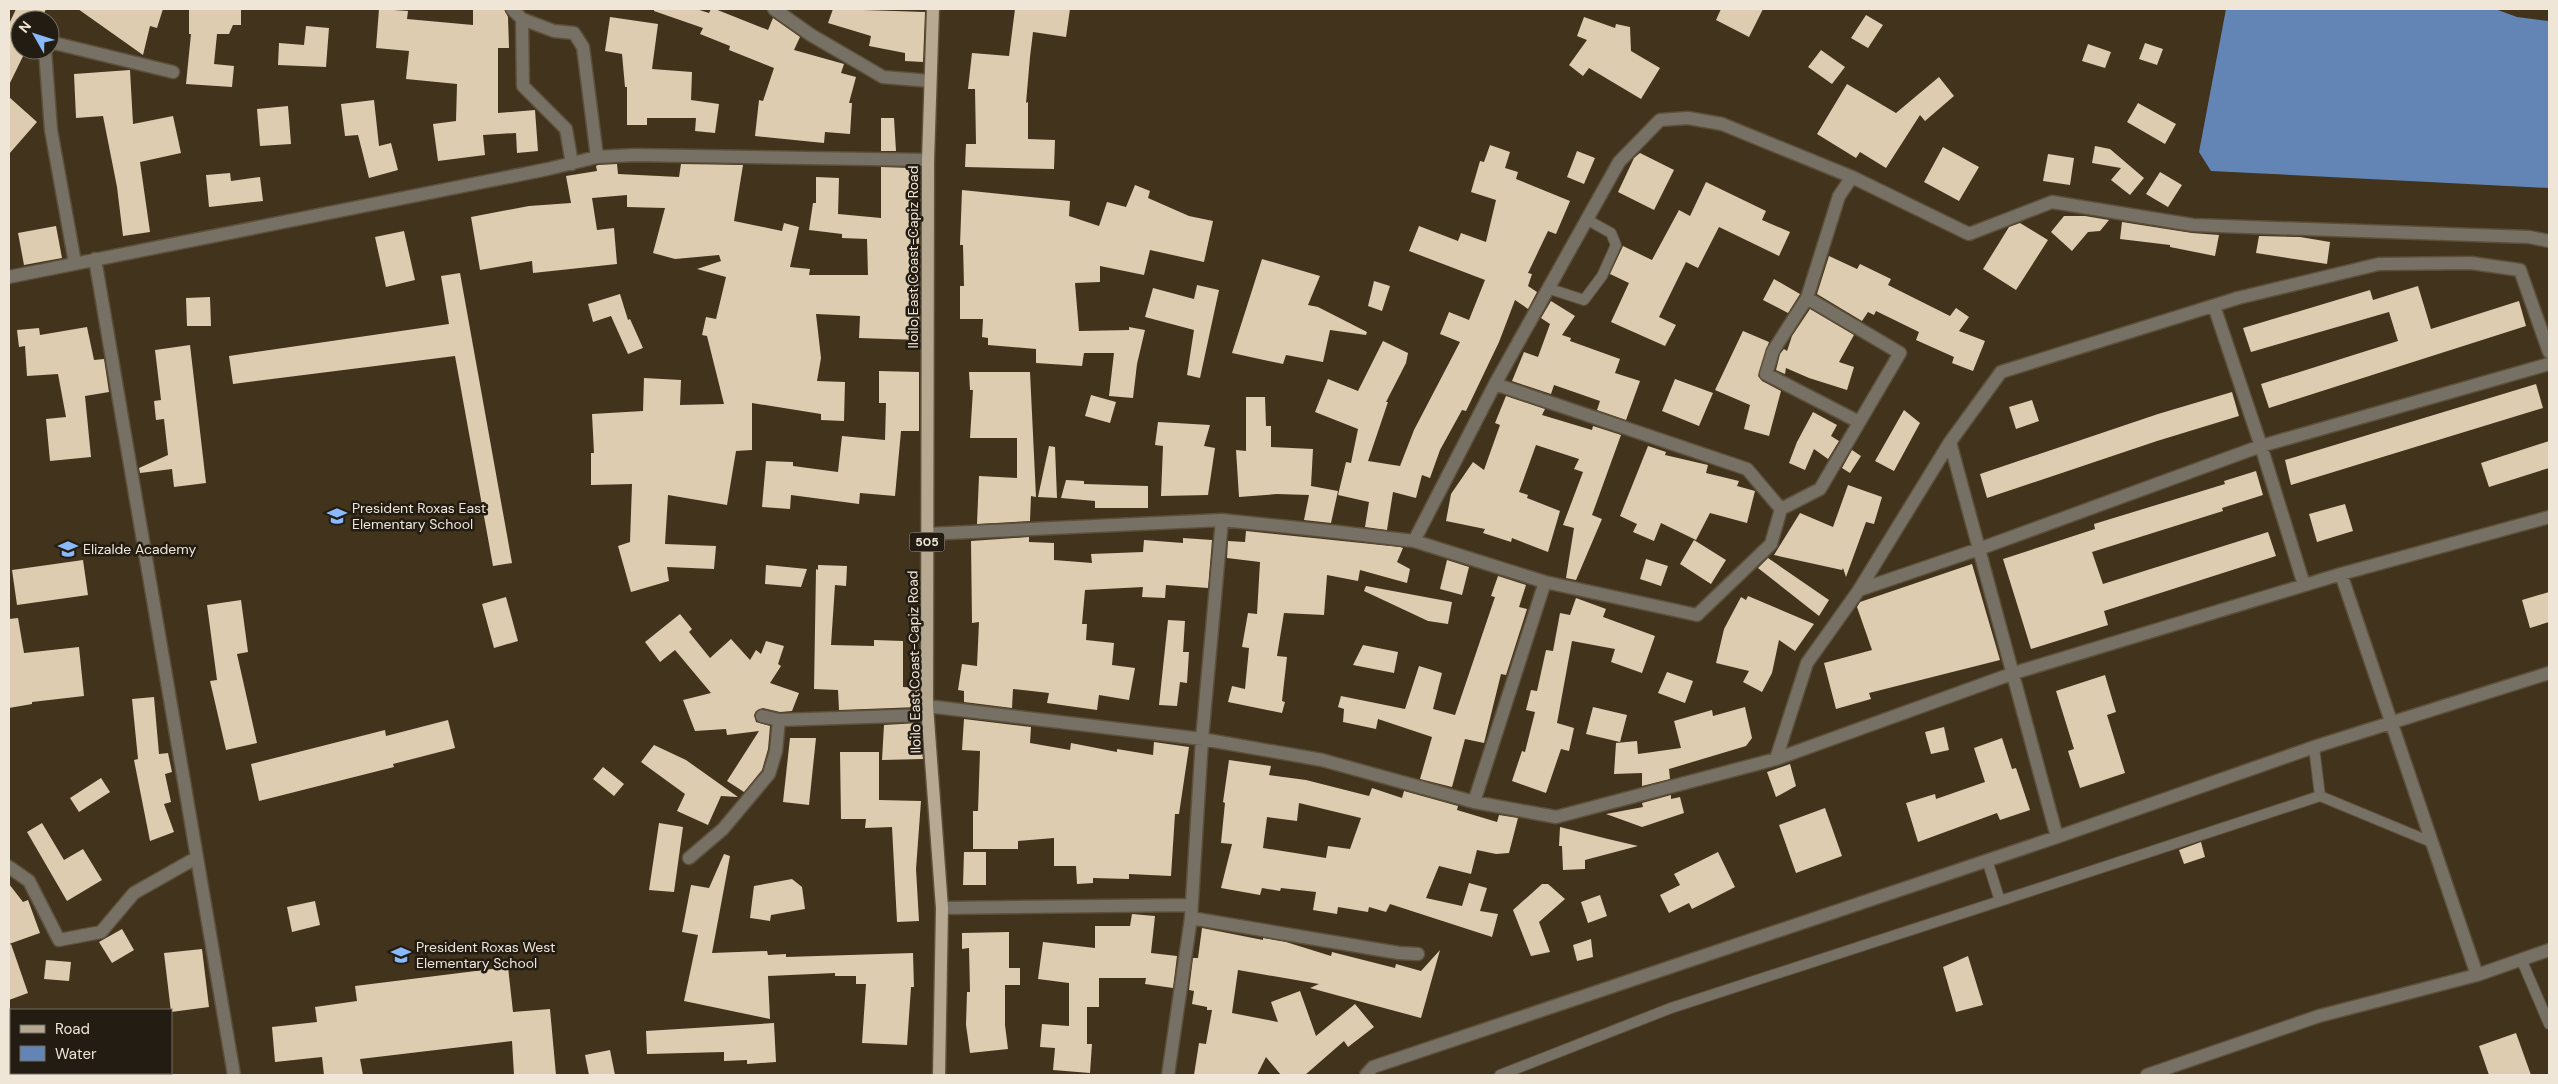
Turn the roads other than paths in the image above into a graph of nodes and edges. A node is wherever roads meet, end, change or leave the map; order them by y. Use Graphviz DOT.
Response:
graph roads {
  1 [pos="512,9"];
  2 [pos="774,9"];
  3 [pos="933,9"];
  4 [pos="522,20"];
  5 [pos="60,45"];
  6 [pos="46,60"];
  7 [pos="173,72"];
  8 [pos="930,81"];
  9 [pos="597,158"];
  10 [pos="928,160"];
  11 [pos="572,164"];
  12 [pos="1852,177"];
  13 [pos="1586,219"];
  14 [pos="2549,242"];
  15 [pos="96,259"];
  16 [pos="75,263"];
  17 [pos="9,277"];
  18 [pos="1550,289"];
  19 [pos="1807,298"];
  20 [pos="2214,306"];
  21 [pos="2549,352"];
  22 [pos="2549,364"];
  23 [pos="1495,384"];
  24 [pos="1859,422"];
  25 [pos="1950,442"];
  26 [pos="2261,446"];
  27 [pos="1780,509"];
  28 [pos="2549,517"];
  29 [pos="1222,520"];
  30 [pos="927,534"];
  31 [pos="1414,541"];
  32 [pos="1979,549"];
  33 [pos="2341,574"];
  34 [pos="1545,582"];
  35 [pos="2304,585"];
  36 [pos="1859,590"];
  37 [pos="2014,674"];
  38 [pos="2549,674"];
  39 [pos="927,710"];
  40 [pos="762,716"];
  41 [pos="779,720"];
  42 [pos="2392,723"];
  43 [pos="1202,739"];
  44 [pos="2314,747"];
  45 [pos="1776,759"];
  46 [pos="2320,796"];
  47 [pos="1474,802"];
  48 [pos="2057,837"];
  49 [pos="2431,842"];
  50 [pos="196,858"];
  51 [pos="689,858"];
  52 [pos="1987,860"];
  53 [pos="9,867"];
  54 [pos="2000,901"];
  55 [pos="942,908"];
  56 [pos="1191,912"];
  57 [pos="2549,950"];
  58 [pos="1418,954"];
  59 [pos="2522,961"];
  60 [pos="2477,975"];
  61 [pos="2549,1024"];
  62 [pos="234,1075"];
  63 [pos="939,1075"];
  64 [pos="1168,1075"];
  65 [pos="1366,1075"];
  66 [pos="1500,1075"];
  67 [pos="2147,1075"];
  1 -- 4 [label="street"];
  2 -- 8 [label="street"];
  3 -- 8 [label="main road, Iloilo East Coast-Capiz Road / 505"];
  4 -- 9 [label="street"];
  4 -- 11 [label="street"];
  5 -- 7 [label="street"];
  6 -- 16 [label="street"];
  8 -- 10 [label="main road, Iloilo East Coast-Capiz Road / 505"];
  9 -- 10 [label="street"];
  9 -- 11 [label="street"];
  10 -- 30 [label="main road, Iloilo East Coast-Capiz Road / 505"];
  11 -- 15 [label="street"];
  12 -- 13 [label="street"];
  12 -- 14 [label="street"];
  12 -- 19 [label="street"];
  13 -- 18 [label="street"];
  13 -- 18 [label="lane"];
  15 -- 16 [label="street"];
  15 -- 50 [label="street"];
  16 -- 17 [label="street"];
  18 -- 23 [label="street"];
  19 -- 24 [label="street"];
  19 -- 24 [label="street"];
  20 -- 21 [label="street"];
  20 -- 25 [label="street"];
  20 -- 26 [label="street"];
  22 -- 26 [label="street"];
  23 -- 27 [label="street"];
  23 -- 31 [label="street"];
  24 -- 27 [label="street"];
  25 -- 32 [label="street"];
  25 -- 36 [label="street"];
  26 -- 32 [label="street"];
  26 -- 35 [label="street"];
  27 -- 34 [label="street"];
  28 -- 33 [label="street"];
  29 -- 30 [label="street"];
  29 -- 31 [label="street"];
  29 -- 43 [label="street"];
  30 -- 39 [label="main road, Iloilo East Coast-Capiz Road / 505"];
  31 -- 34 [label="street"];
  32 -- 36 [label="street"];
  32 -- 37 [label="street"];
  33 -- 35 [label="street"];
  33 -- 42 [label="street"];
  34 -- 47 [label="street"];
  35 -- 37 [label="street"];
  36 -- 45 [label="street"];
  37 -- 45 [label="street"];
  37 -- 48 [label="street"];
  38 -- 42 [label="street"];
  39 -- 41 [label="street"];
  39 -- 43 [label="street"];
  39 -- 55 [label="main road, Iloilo East Coast-Capiz Road / 505"];
  40 -- 41 [label="street"];
  41 -- 51 [label="street"];
  42 -- 44 [label="street"];
  42 -- 49 [label="street"];
  43 -- 47 [label="street"];
  43 -- 56 [label="street"];
  44 -- 46 [label="lane"];
  44 -- 48 [label="street"];
  45 -- 47 [label="street"];
  46 -- 49 [label="lane"];
  46 -- 54 [label="lane"];
  48 -- 52 [label="street"];
  49 -- 60 [label="street"];
  50 -- 53 [label="street"];
  50 -- 62 [label="street"];
  52 -- 54 [label="lane"];
  52 -- 65 [label="street"];
  54 -- 66 [label="lane"];
  55 -- 56 [label="street"];
  55 -- 63 [label="main road, Iloilo East Coast-Capiz Road / 505"];
  56 -- 58 [label="street"];
  56 -- 64 [label="street"];
  57 -- 59 [label="street"];
  59 -- 60 [label="street"];
  59 -- 61 [label="lane"];
  60 -- 67 [label="street"];
}
